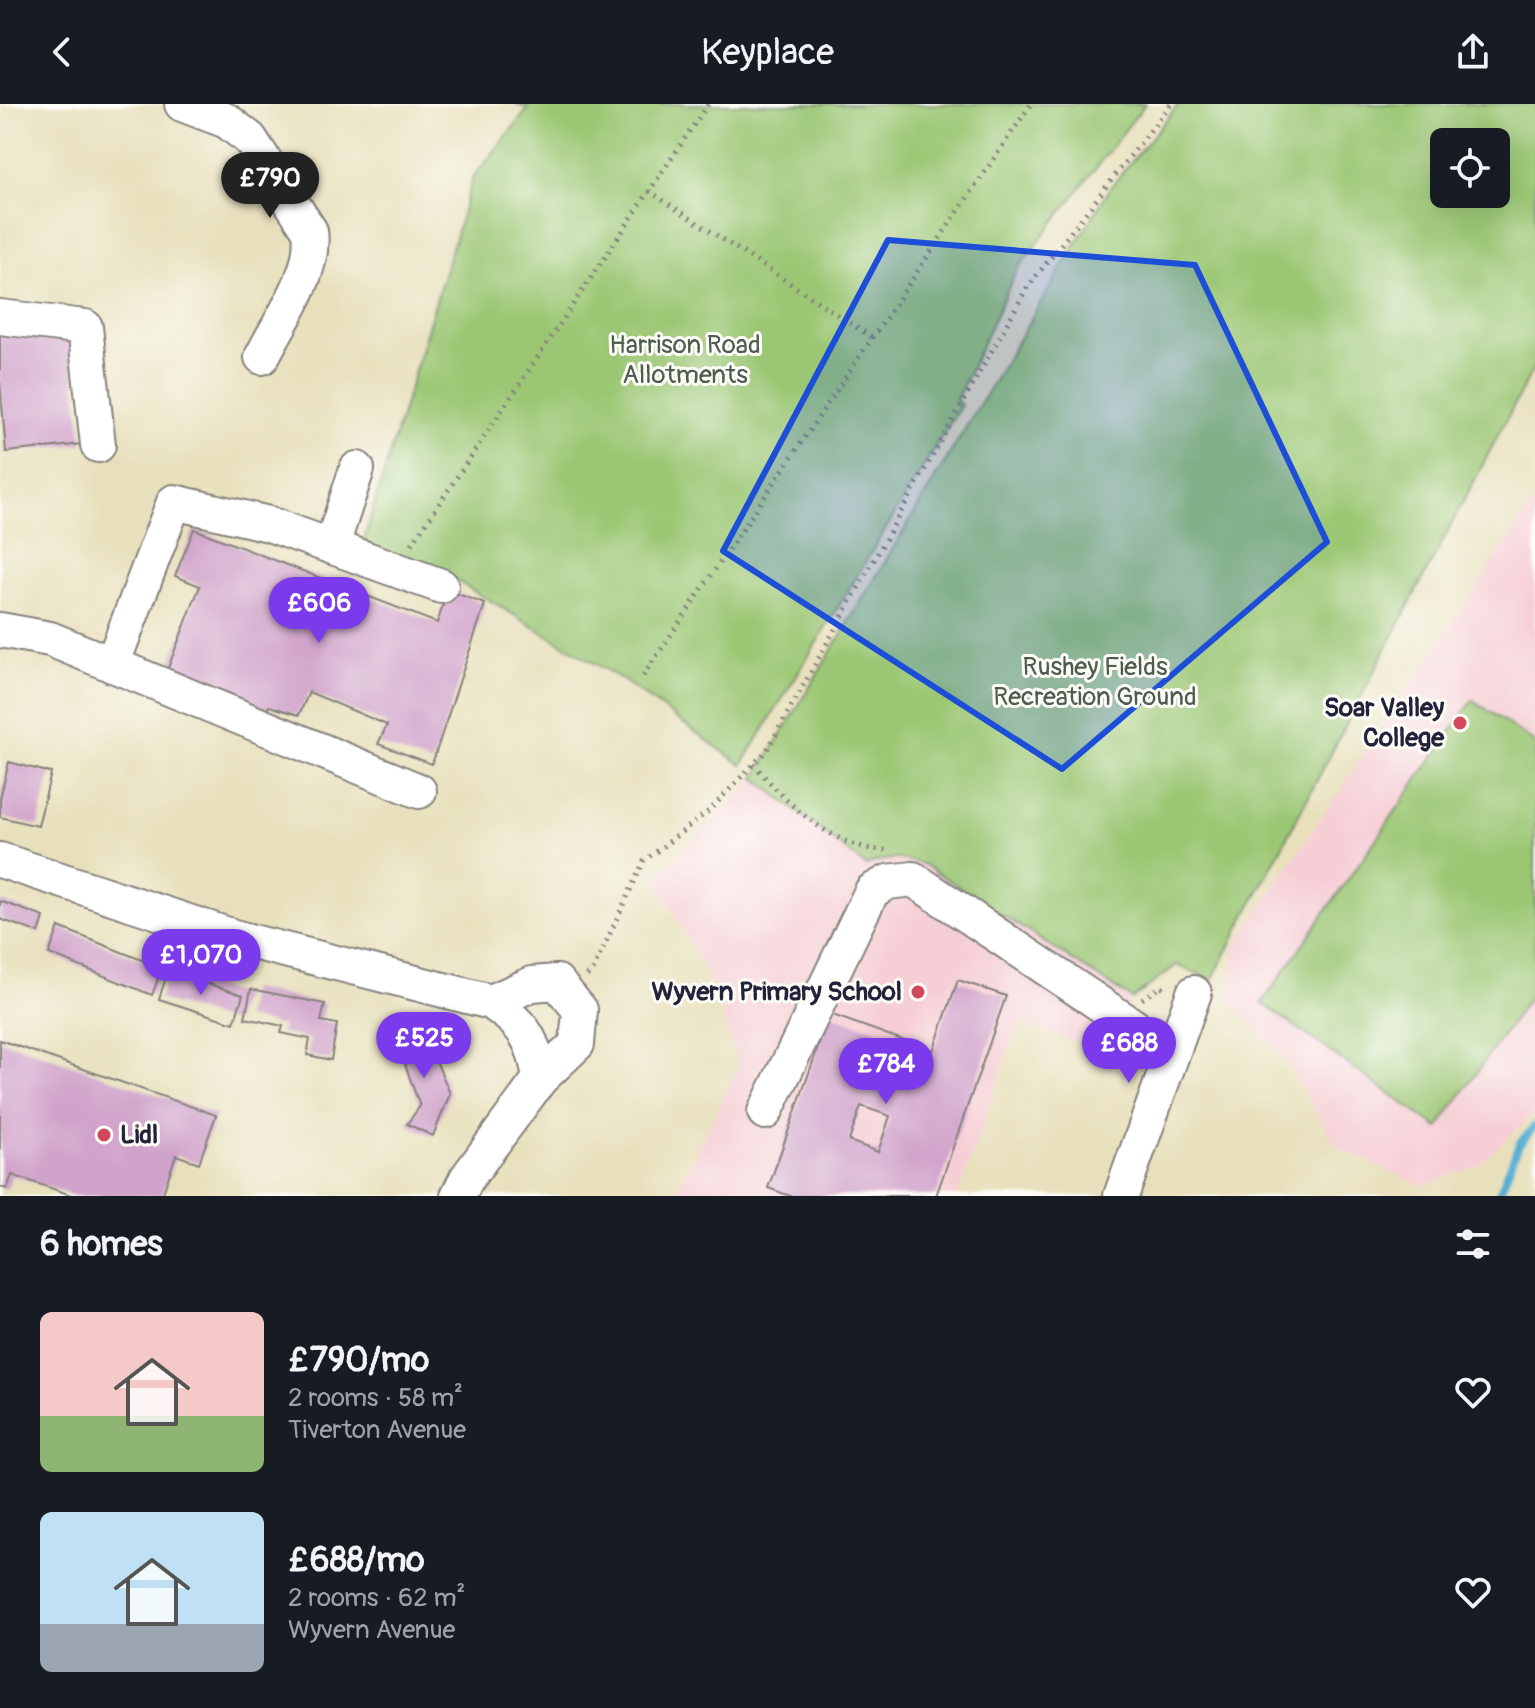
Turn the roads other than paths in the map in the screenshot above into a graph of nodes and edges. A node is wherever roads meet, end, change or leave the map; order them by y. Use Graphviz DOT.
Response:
graph roads {
  1 [pos="182,104"];
  2 [pos="0,317"];
  3 [pos="262,357"];
  4 [pos="98,445"];
  5 [pos="357,469"];
  6 [pos="332,545"];
  7 [pos="441,586"];
  8 [pos="0,630"];
  9 [pos="112,665"];
  10 [pos="419,791"];
  11 [pos="0,860"];
  12 [pos="1194,993"];
  13 [pos="491,1002"];
  14 [pos="1172,1052"];
  15 [pos="540,1079"];
  16 [pos="765,1112"];
  17 [pos="458,1196"];
  18 [pos="1121,1196"];
  1 -- 3 [label="street"];
  2 -- 4 [label="street"];
  5 -- 6 [label="street"];
  6 -- 7 [label="street"];
  6 -- 9 [label="street"];
  8 -- 9 [label="street"];
  9 -- 10 [label="street"];
  11 -- 13 [label="street"];
  12 -- 14 [label="street"];
  13 -- 15 [label="street"];
  13 -- 15 [label="street"];
  14 -- 16 [label="street"];
  14 -- 18 [label="street"];
  15 -- 17 [label="street"];
}
